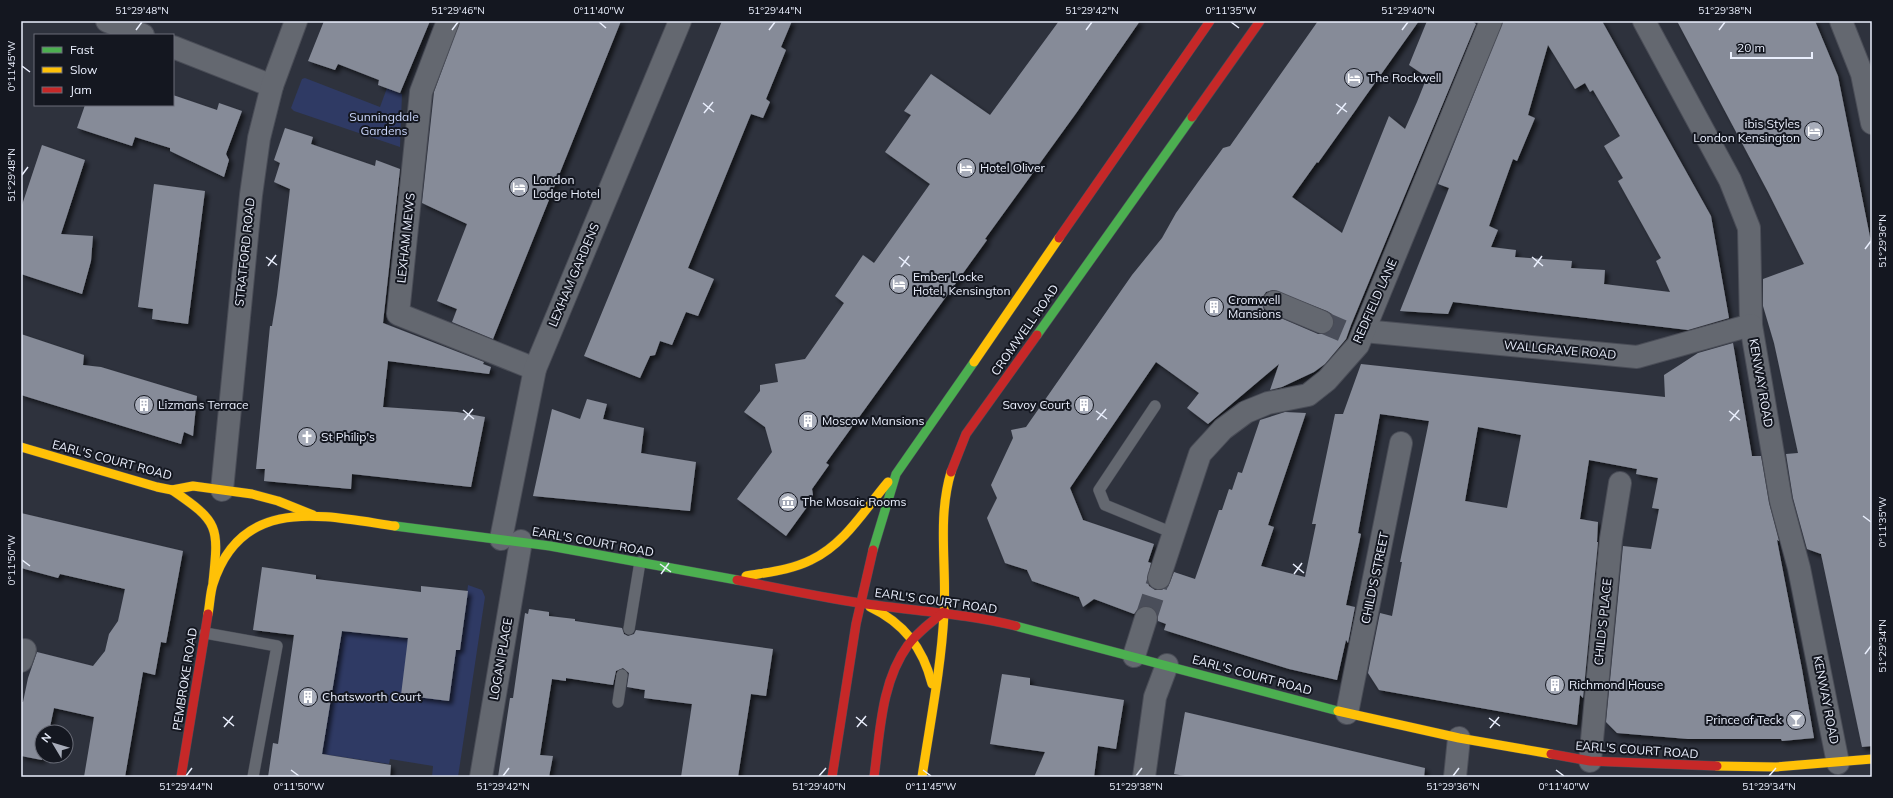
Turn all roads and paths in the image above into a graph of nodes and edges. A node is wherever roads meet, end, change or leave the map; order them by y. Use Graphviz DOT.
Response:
graph roads {
  1 [pos="107,21"];
  2 [pos="296,21"];
  3 [pos="448,21"];
  4 [pos="680,21"];
  5 [pos="1210,21"];
  6 [pos="1260,21"];
  7 [pos="1491,21"];
  8 [pos="1644,21"];
  9 [pos="1841,21"];
  10 [pos="140,34"];
  11 [pos="174,47"];
  12 [pos="272,86"];
  13 [pos="1872,123"];
  14 [pos="1274,302"];
  15 [pos="1322,322"];
  16 [pos="1751,325"];
  17 [pos="1357,336"];
  18 [pos="535,369"];
  19 [pos="1155,406"];
  20 [pos="1402,443"];
  21 [pos="21,447"];
  22 [pos="896,474"];
  23 [pos="1620,483"];
  24 [pos="172,490"];
  25 [pos="222,490"];
  26 [pos="313,515"];
  27 [pos="1173,533"];
  28 [pos="511,540"];
  29 [pos="640,562"];
  30 [pos="1159,578"];
  31 [pos="731,579"];
  32 [pos="213,584"];
  33 [pos="860,603"];
  34 [pos="944,612"];
  35 [pos="1146,618"];
  36 [pos="630,629"];
  37 [pos="205,633"];
  38 [pos="912,638"];
  39 [pos="1134,656"];
  40 [pos="1167,665"];
  41 [pos="622,676"];
  42 [pos="933,699"];
  43 [pos="618,702"];
  44 [pos="1347,714"];
  45 [pos="1459,738"];
  46 [pos="1872,759"];
  47 [pos="1590,761"];
  48 [pos="1838,763"];
  49 [pos="181,777"];
  50 [pos="253,777"];
  51 [pos="481,777"];
  52 [pos="832,777"];
  53 [pos="874,777"];
  54 [pos="922,777"];
  55 [pos="1144,777"];
  56 [pos="1455,777"];
  1 -- 10 [label="street"];
  2 -- 12 [label="street, STRATFORD ROAD"];
  3 -- 18 [label="street, LEXHAM MEWS"];
  4 -- 18 [label="street, LEXHAM GARDENS"];
  5 -- 22 [label="main road, CROMWELL ROAD"];
  6 -- 34 [label="main road, CROMWELL ROAD"];
  7 -- 17 [label="street, REDFIELD LANE"];
  8 -- 16 [label="street, KENWAY ROAD"];
  9 -- 13 [label="street"];
  11 -- 12 [label="street"];
  12 -- 25 [label="street, STRATFORD ROAD"];
  14 -- 15 [label="street"];
  16 -- 17 [label="street, WALLGRAVE ROAD"];
  16 -- 48 [label="street, KENWAY ROAD"];
  17 -- 27 [label="street, REDFIELD LANE"];
  18 -- 28 [label="street, LEXHAM GARDENS"];
  19 -- 27 [label="lane"];
  20 -- 44 [label="street, CHILD'S STREET"];
  21 -- 24 [label="main road, EARL'S COURT ROAD"];
  22 -- 31 [label="main road"];
  22 -- 33 [label="main road, CROMWELL ROAD"];
  23 -- 47 [label="street, CHILD'S PLACE"];
  24 -- 25 [label="main road, EARL'S COURT ROAD"];
  24 -- 32 [label="main road, PEMBROKE ROAD"];
  25 -- 26 [label="main road, EARL'S COURT ROAD"];
  26 -- 28 [label="main road, EARL'S COURT ROAD"];
  26 -- 32 [label="main road, PEMBROKE ROAD"];
  27 -- 30 [label="street, REDFIELD LANE"];
  28 -- 29 [label="main road, EARL'S COURT ROAD"];
  28 -- 51 [label="street, LOGAN PLACE"];
  29 -- 31 [label="main road, EARL'S COURT ROAD"];
  29 -- 36 [label="lane"];
  31 -- 33 [label="main road, EARL'S COURT ROAD"];
  32 -- 37 [label="main road, PEMBROKE ROAD"];
  33 -- 34 [label="main road, EARL'S COURT ROAD"];
  33 -- 38 [label="main road"];
  33 -- 52 [label="main road, CROMWELL ROAD"];
  34 -- 38 [label="main road"];
  34 -- 39 [label="main road, EARL'S COURT ROAD"];
  34 -- 42 [label="main road, CROMWELL ROAD"];
  35 -- 39 [label="street"];
  37 -- 49 [label="main road, PEMBROKE ROAD"];
  37 -- 50 [label="lane"];
  38 -- 42 [label="main road"];
  38 -- 53 [label="main road"];
  39 -- 40 [label="main road, EARL'S COURT ROAD"];
  40 -- 44 [label="main road, EARL'S COURT ROAD"];
  40 -- 55 [label="street"];
  41 -- 43 [label="lane"];
  42 -- 54 [label="main road"];
  44 -- 45 [label="main road, EARL'S COURT ROAD"];
  45 -- 47 [label="main road, EARL'S COURT ROAD"];
  45 -- 56 [label="street"];
  46 -- 48 [label="main road, EARL'S COURT ROAD"];
  47 -- 48 [label="main road, EARL'S COURT ROAD"];
}
